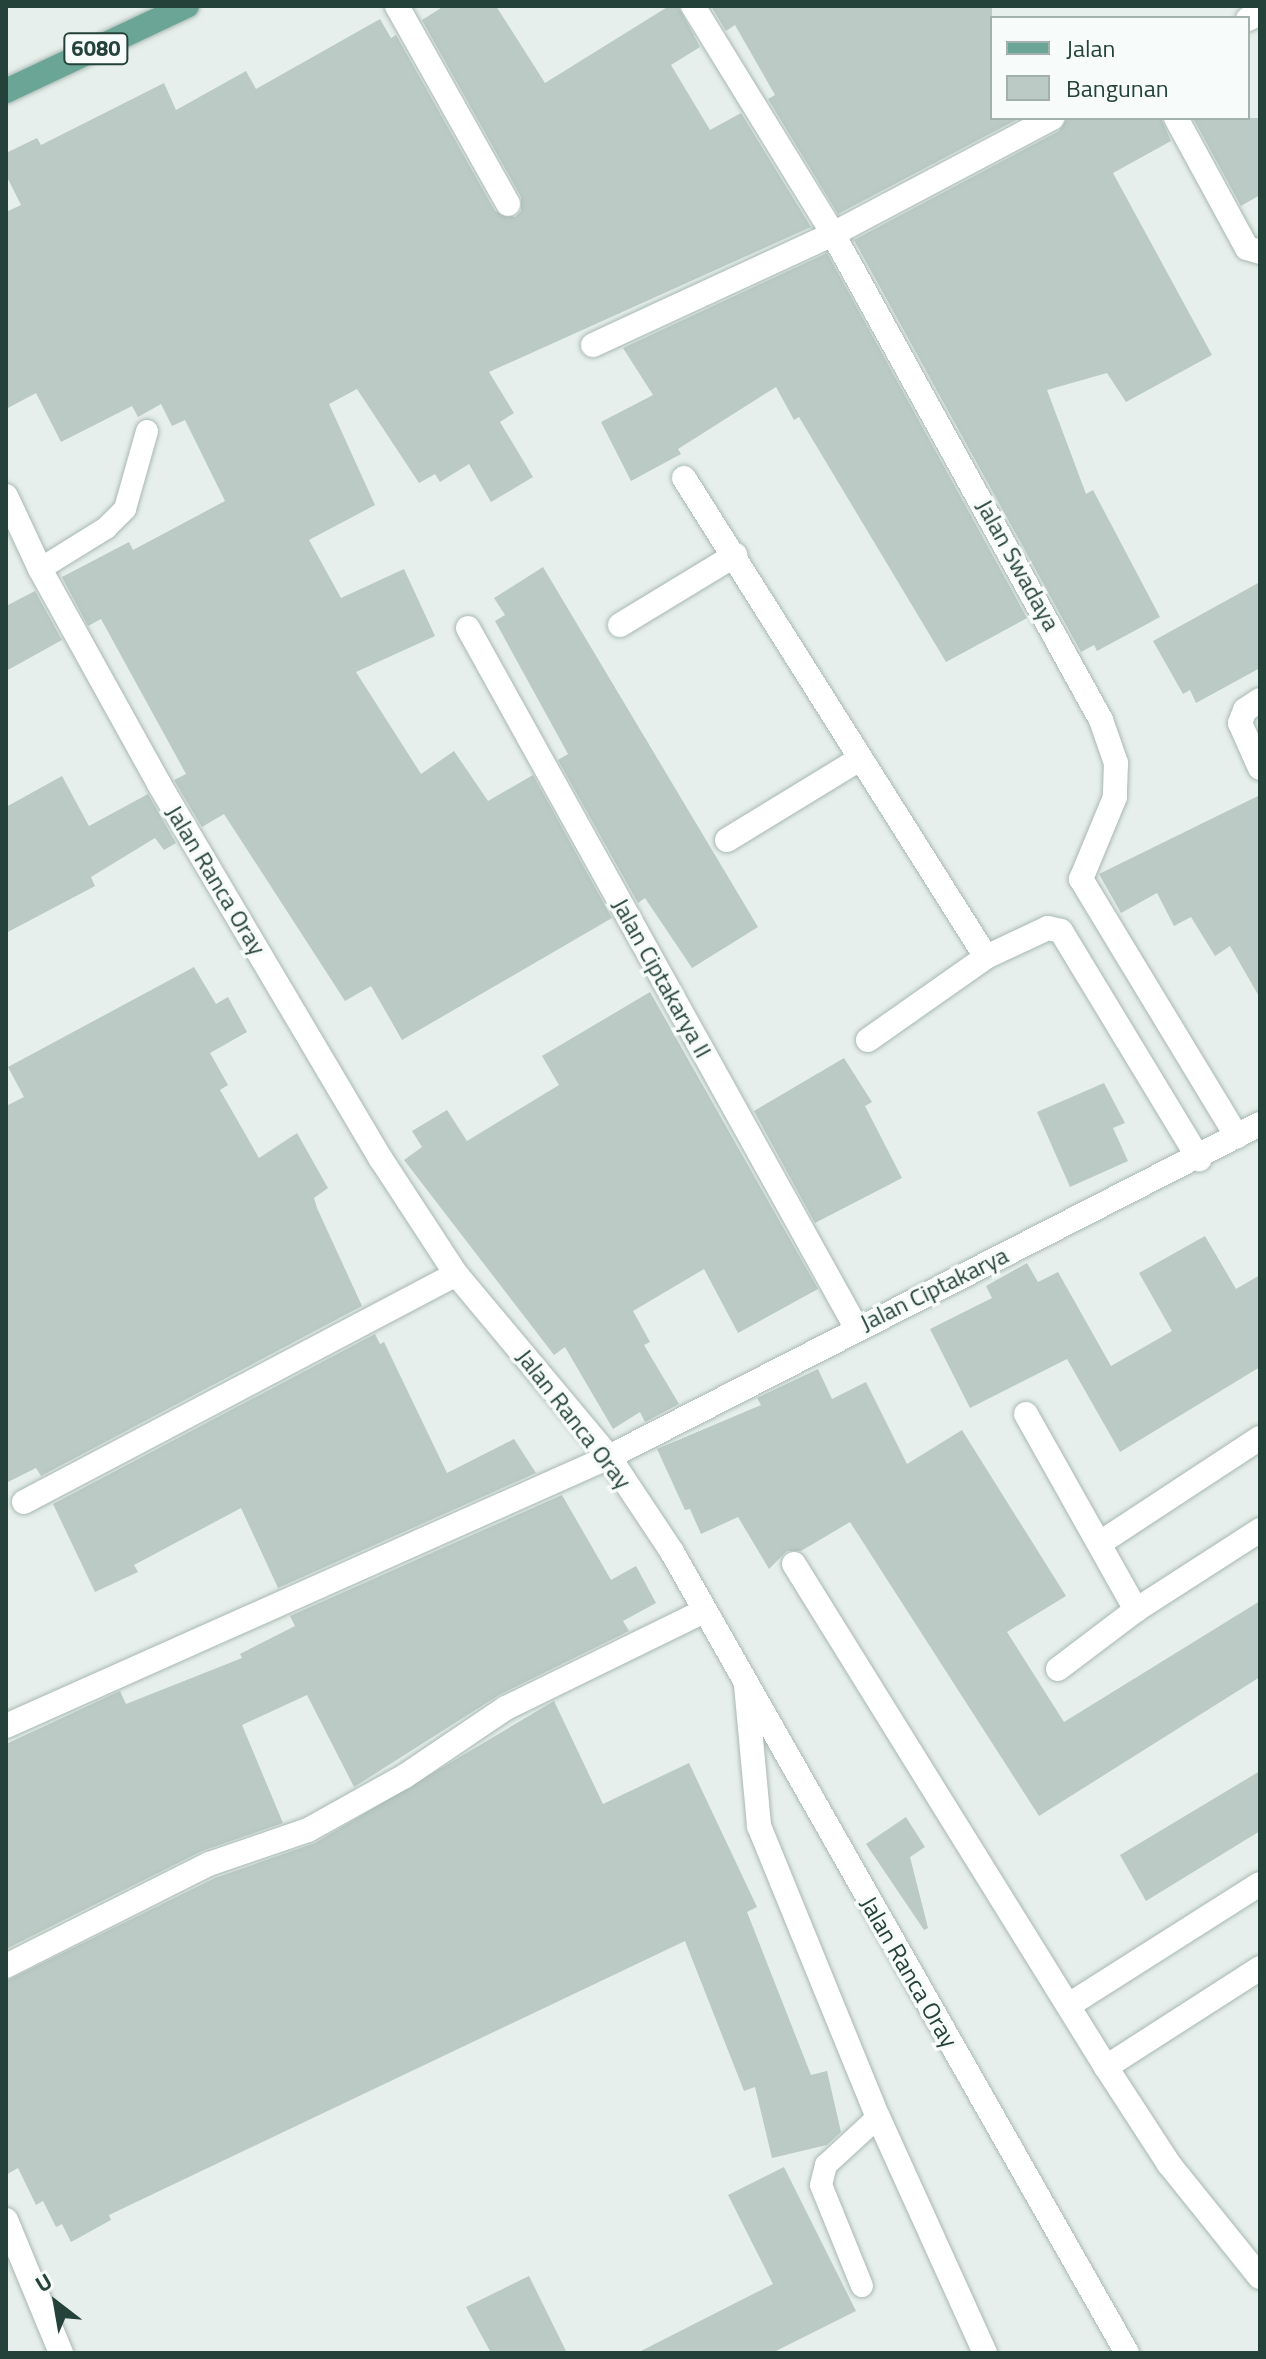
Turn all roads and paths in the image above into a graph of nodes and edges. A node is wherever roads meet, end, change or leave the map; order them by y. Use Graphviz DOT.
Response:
graph roads {
  1 [pos="187,6"];
  2 [pos="397,6"];
  3 [pos="693,6"];
  4 [pos="6,91"];
  5 [pos="1048,120"];
  6 [pos="1177,120"];
  7 [pos="508,204"];
  8 [pos="833,234"];
  9 [pos="1260,252"];
  10 [pos="593,345"];
  11 [pos="147,431"];
  12 [pos="684,478"];
  13 [pos="6,496"];
  14 [pos="735,555"];
  15 [pos="40,569"];
  16 [pos="620,625"];
  17 [pos="468,628"];
  18 [pos="1260,700"];
  19 [pos="858,760"];
  20 [pos="1260,768"];
  21 [pos="727,840"];
  22 [pos="986,957"];
  23 [pos="868,1040"];
  24 [pos="1260,1124"];
  25 [pos="1237,1137"];
  26 [pos="1199,1159"];
  27 [pos="456,1274"];
  28 [pos="856,1327"];
  29 [pos="1026,1414"];
  30 [pos="1260,1438"];
  31 [pos="609,1457"];
  32 [pos="24,1502"];
  33 [pos="1260,1530"];
  34 [pos="1100,1543"];
  35 [pos="794,1564"];
  36 [pos="1136,1610"];
  37 [pos="704,1611"];
  38 [pos="1058,1669"];
  39 [pos="746,1685"];
  40 [pos="6,1726"];
  41 [pos="1260,1884"];
  42 [pos="6,1966"];
  43 [pos="1260,1968"];
  44 [pos="1069,2005"];
  45 [pos="1106,2067"];
  46 [pos="878,2117"];
  47 [pos="6,2220"];
  48 [pos="1260,2277"];
  49 [pos="862,2286"];
  50 [pos="61,2353"];
  51 [pos="985,2353"];
  52 [pos="1127,2353"];
  1 -- 4 [label="main road, 6080"];
  2 -- 7 [label="street"];
  3 -- 8 [label="street, Jalan Swadaya"];
  5 -- 8 [label="street"];
  6 -- 9 [label="street"];
  8 -- 10 [label="street"];
  8 -- 25 [label="street, Jalan Swadaya"];
  11 -- 15 [label="lane"];
  12 -- 14 [label="street"];
  13 -- 15 [label="street, Jalan Ranca Oray"];
  14 -- 16 [label="street"];
  14 -- 19 [label="street"];
  15 -- 27 [label="street, Jalan Ranca Oray"];
  17 -- 28 [label="street, Jalan Ciptakarya II"];
  18 -- 20 [label="street"];
  19 -- 21 [label="street"];
  19 -- 22 [label="street"];
  22 -- 23 [label="street"];
  22 -- 26 [label="street"];
  24 -- 25 [label="street, Jalan Ciptakarya"];
  25 -- 26 [label="street, Jalan Ciptakarya"];
  26 -- 28 [label="street, Jalan Ciptakarya"];
  27 -- 31 [label="street, Jalan Ranca Oray"];
  27 -- 32 [label="street"];
  28 -- 31 [label="street, Jalan Ciptakarya"];
  29 -- 34 [label="street"];
  30 -- 34 [label="street"];
  31 -- 37 [label="street, Jalan Ranca Oray"];
  31 -- 40 [label="street, Jalan Ciptakarya"];
  33 -- 36 [label="street"];
  34 -- 36 [label="street"];
  35 -- 44 [label="street"];
  36 -- 38 [label="street"];
  37 -- 39 [label="street, Jalan Ranca Oray"];
  37 -- 42 [label="street"];
  39 -- 46 [label="street"];
  39 -- 52 [label="street, Jalan Ranca Oray"];
  41 -- 44 [label="street"];
  43 -- 45 [label="street"];
  44 -- 45 [label="street"];
  45 -- 48 [label="street"];
  46 -- 49 [label="lane"];
  46 -- 51 [label="street"];
  47 -- 50 [label="street"];
}
